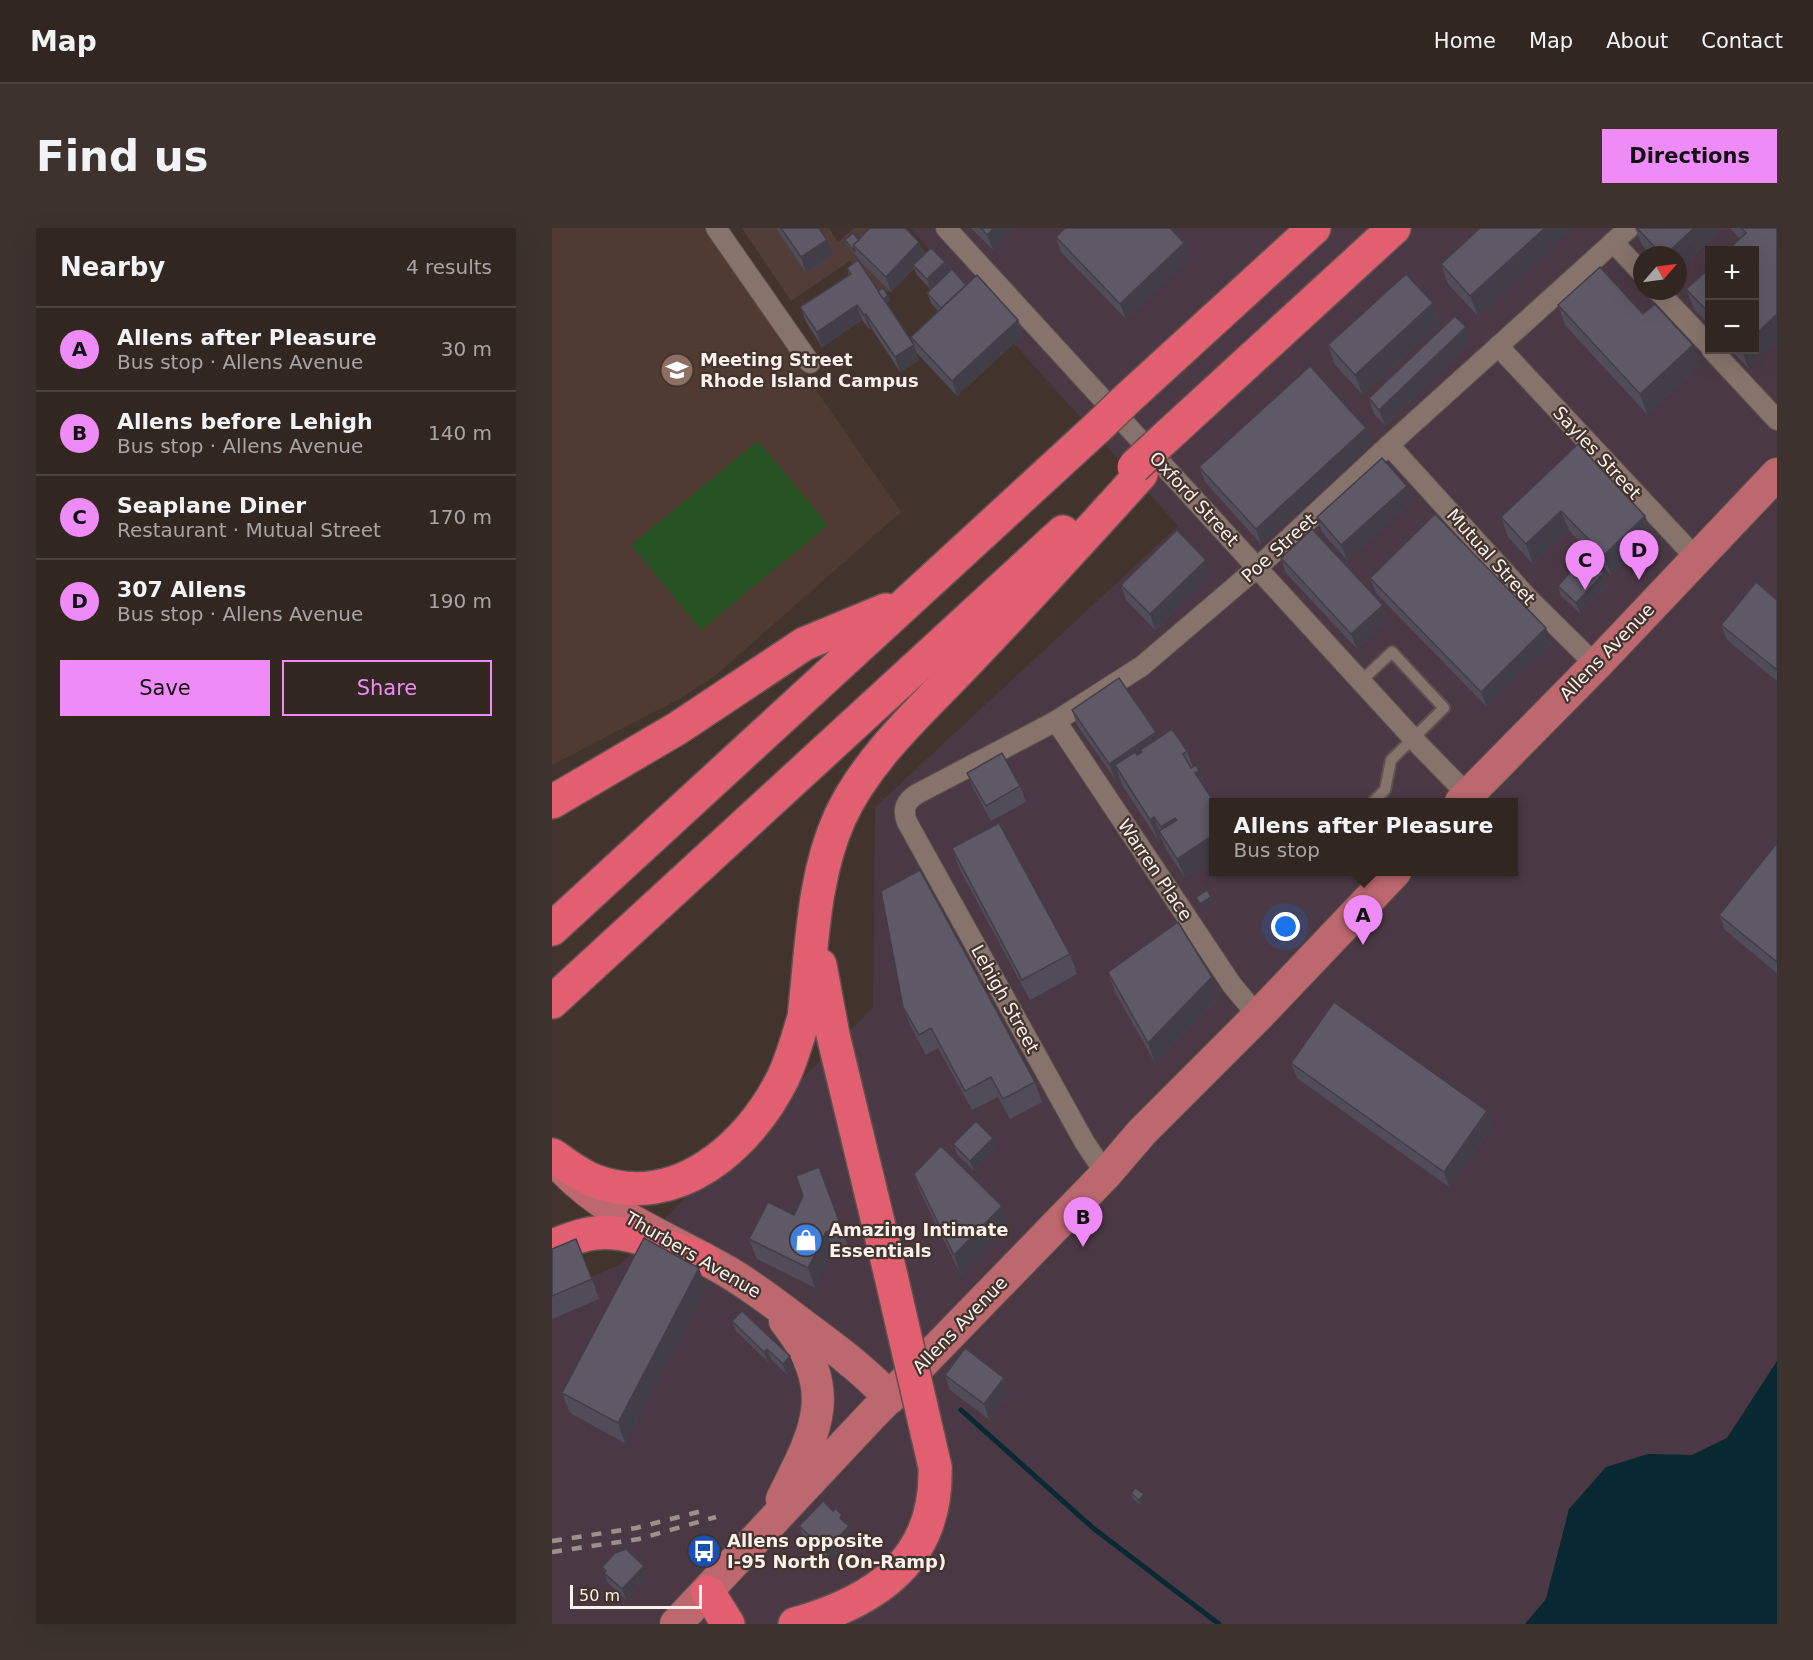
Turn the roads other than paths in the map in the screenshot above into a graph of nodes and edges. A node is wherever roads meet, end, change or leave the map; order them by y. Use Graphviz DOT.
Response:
graph roads {
  1 [pos="716,228"];
  2 [pos="946,228"];
  3 [pos="1314,228"];
  4 [pos="1394,228"];
  5 [pos="1629,228"];
  6 [pos="1613,242"];
  7 [pos="1633,263"];
  8 [pos="1667,300"];
  9 [pos="1705,341"];
  10 [pos="1498,346"];
  11 [pos="1716,354"];
  12 [pos="810,363"];
  13 [pos="1777,420"];
  14 [pos="1389,445"];
  15 [pos="1137,471"];
  16 [pos="1777,474"];
  17 [pos="1697,559"];
  18 [pos="1258,567"];
  19 [pos="907,601"];
  20 [pos="1596,665"];
  21 [pos="1361,681"];
  22 [pos="1056,721"];
  23 [pos="1413,738"];
  24 [pos="1377,798"];
  25 [pos="1464,798"];
  26 [pos="1466,798"];
  27 [pos="552,802"];
  28 [pos="907,822"];
  29 [pos="1391,876"];
  30 [pos="817,898"];
  31 [pos="552,929"];
  32 [pos="552,1002"];
  33 [pos="1258,1016"];
  34 [pos="552,1156"];
  35 [pos="1106,1174"];
  36 [pos="552,1246"];
  37 [pos="704,1259"];
  38 [pos="766,1297"];
  39 [pos="890,1398"];
  40 [pos="766,1530"];
  41 [pos="708,1592"];
  42 [pos="676,1624"];
  43 [pos="728,1624"];
  44 [pos="795,1624"];
  1 -- 12 [label="street"];
  2 -- 18 [label="street, Oxford Street"];
  3 -- 19 [label="highway, bridge"];
  4 -- 15 [label="highway, bridge"];
  5 -- 6 [label="street, Poe Street"];
  6 -- 7 [label="street"];
  6 -- 10 [label="street, Poe Street"];
  8 -- 9 [label="street"];
  10 -- 14 [label="street, Poe Street"];
  10 -- 17 [label="street, Sayles Street"];
  11 -- 13 [label="street"];
  14 -- 18 [label="street, Poe Street"];
  14 -- 20 [label="street, Mutual Street"];
  15 -- 30 [label="highway"];
  15 -- 32 [label="highway"];
  16 -- 17 [label="main road, Allens Avenue"];
  17 -- 20 [label="main road, Allens Avenue"];
  18 -- 21 [label="street, Oxford Street"];
  18 -- 22 [label="street, Poe Street"];
  19 -- 27 [label="highway"];
  19 -- 31 [label="highway"];
  20 -- 26 [label="main road, Allens Avenue"];
  21 -- 23 [label="street, Oxford Street"];
  21 -- 23 [label="lane"];
  22 -- 28 [label="street, Poe Street"];
  22 -- 33 [label="street, Warren Place"];
  23 -- 24 [label="lane"];
  23 -- 25 [label="street, Oxford Street"];
  28 -- 35 [label="street, Lehigh Street"];
  29 -- 33 [label="main road, Allens Avenue"];
  30 -- 34 [label="highway"];
  30 -- 44 [label="highway, bridge"];
  33 -- 35 [label="main road, Allens Avenue"];
  34 -- 37 [label="main road, Thurbers Avenue"];
  35 -- 39 [label="main road, Allens Avenue"];
  36 -- 37 [label="highway"];
  37 -- 38 [label="main road, Thurbers Avenue"];
  38 -- 39 [label="main road, Thurbers Avenue"];
  38 -- 40 [label="main road"];
  39 -- 40 [label="main road, Allens Avenue"];
  40 -- 41 [label="main road, Allens Avenue"];
  41 -- 42 [label="main road, Allens Avenue"];
  41 -- 43 [label="highway"];
}
